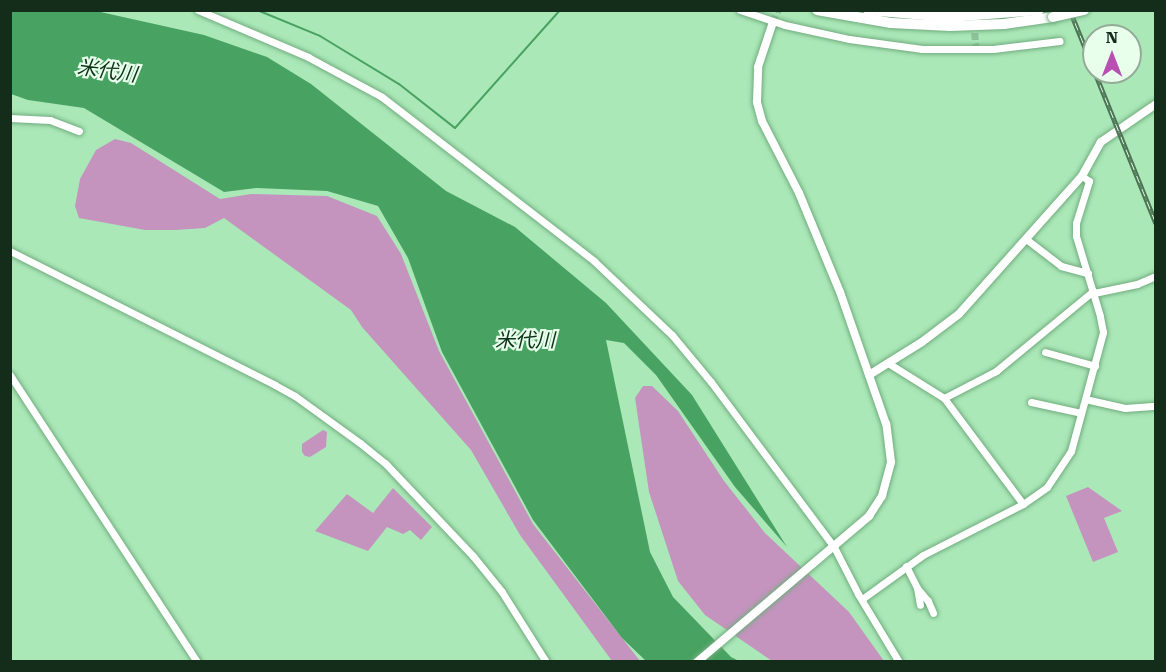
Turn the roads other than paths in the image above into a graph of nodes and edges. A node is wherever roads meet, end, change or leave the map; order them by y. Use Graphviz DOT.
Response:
graph roads {
  1 [pos="198,10"];
  2 [pos="740,10"];
  3 [pos="817,10"];
  4 [pos="868,10"];
  5 [pos="1039,10"];
  6 [pos="1084,10"];
  7 [pos="773,22"];
  8 [pos="1060,41"];
  9 [pos="1155,104"];
  10 [pos="10,118"];
  11 [pos="79,131"];
  12 [pos="1082,176"];
  13 [pos="1026,239"];
  14 [pos="10,251"];
  15 [pos="1088,273"];
  16 [pos="1155,276"];
  17 [pos="1094,292"];
  18 [pos="1045,352"];
  19 [pos="888,363"];
  20 [pos="1095,366"];
  21 [pos="10,375"];
  22 [pos="869,375"];
  23 [pos="944,398"];
  24 [pos="1085,399"];
  25 [pos="1031,402"];
  26 [pos="1155,406"];
  27 [pos="1081,413"];
  28 [pos="1023,504"];
  29 [pos="830,550"];
  30 [pos="906,566"];
  31 [pos="917,588"];
  32 [pos="862,599"];
  33 [pos="920,605"];
  34 [pos="933,613"];
  35 [pos="197,662"];
  36 [pos="546,662"];
  37 [pos="697,662"];
  38 [pos="899,662"];
  1 -- 29 [label="street"];
  2 -- 7 [label="street"];
  3 -- 6 [label="highway, bridge"];
  4 -- 5 [label="highway"];
  7 -- 8 [label="street"];
  7 -- 22 [label="street"];
  9 -- 12 [label="street"];
  10 -- 11 [label="street"];
  12 -- 13 [label="street"];
  12 -- 15 [label="street"];
  13 -- 15 [label="street"];
  13 -- 19 [label="street"];
  14 -- 36 [label="street"];
  15 -- 17 [label="street"];
  16 -- 17 [label="street"];
  17 -- 20 [label="street"];
  17 -- 23 [label="street"];
  18 -- 20 [label="street"];
  19 -- 22 [label="street"];
  19 -- 23 [label="street"];
  20 -- 24 [label="street"];
  21 -- 35 [label="street"];
  22 -- 29 [label="street"];
  23 -- 28 [label="street"];
  24 -- 26 [label="street"];
  24 -- 27 [label="street"];
  25 -- 27 [label="street"];
  27 -- 28 [label="street"];
  28 -- 30 [label="street"];
  29 -- 32 [label="street"];
  29 -- 37 [label="street"];
  30 -- 31 [label="street"];
  30 -- 32 [label="street"];
  31 -- 33 [label="street"];
  31 -- 34 [label="street"];
  32 -- 38 [label="street"];
}
